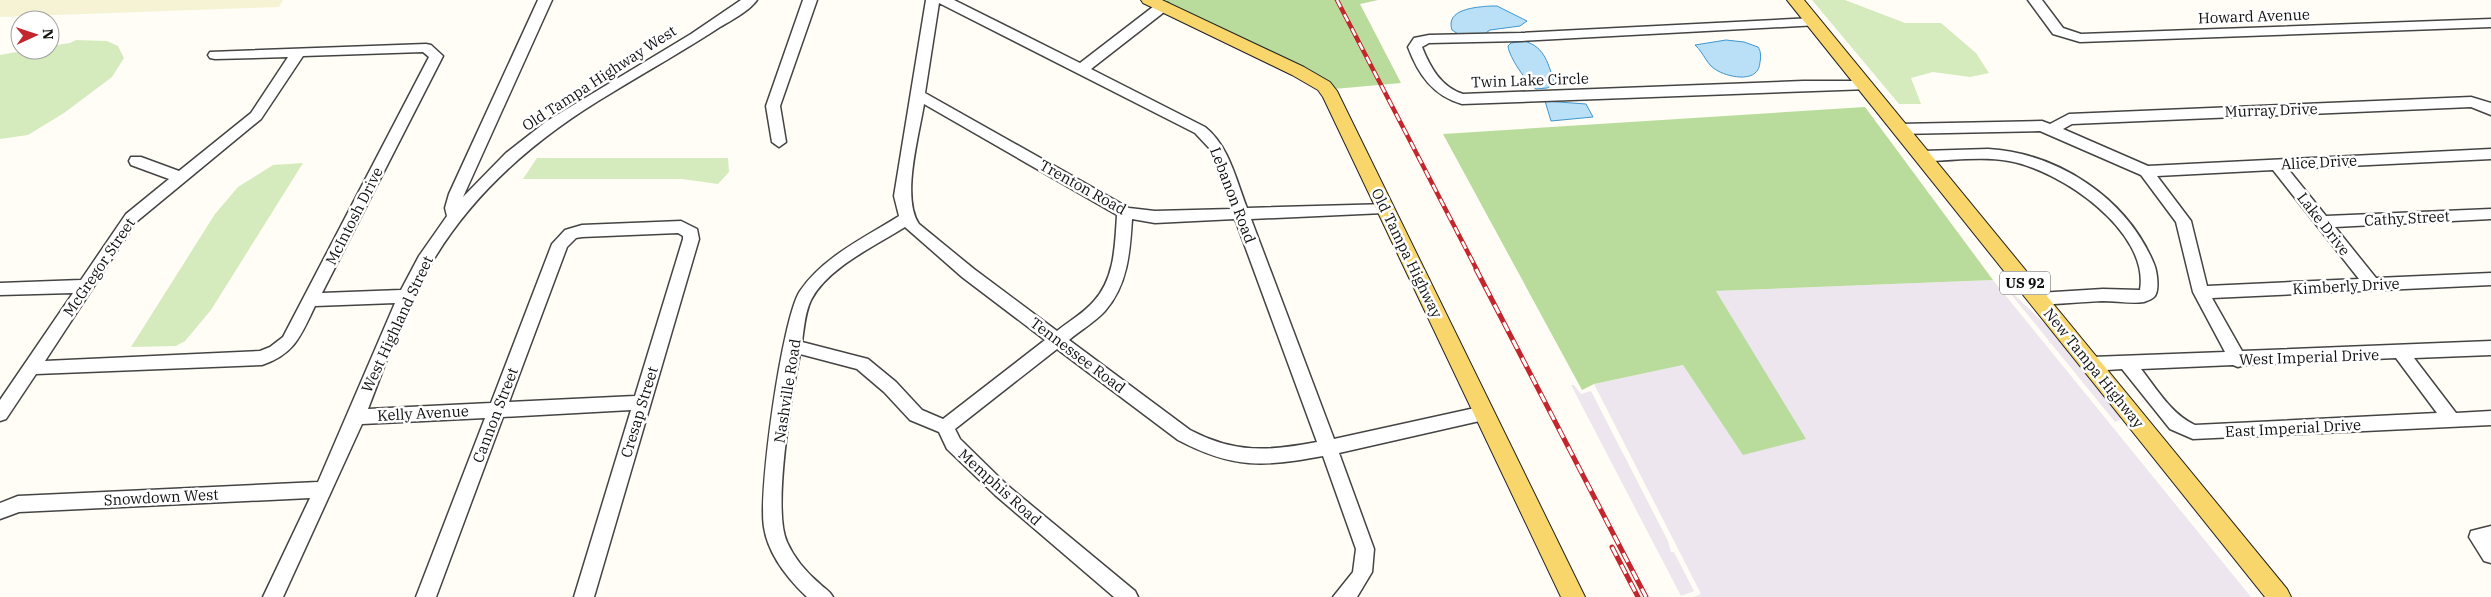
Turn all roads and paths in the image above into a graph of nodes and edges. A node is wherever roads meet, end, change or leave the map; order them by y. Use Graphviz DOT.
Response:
graph roads {
  1 [pos="545,0"];
  2 [pos="750,0"];
  3 [pos="810,0"];
  4 [pos="933,0"];
  5 [pos="944,0"];
  6 [pos="1795,0"];
  7 [pos="2035,0"];
  8 [pos="1156,3"];
  9 [pos="1813,22"];
  10 [pos="2491,24"];
  11 [pos="298,53"];
  12 [pos="215,55"];
  13 [pos="1082,70"];
  14 [pos="1864,86"];
  15 [pos="918,95"];
  16 [pos="2491,110"];
  17 [pos="1899,129"];
  18 [pos="2051,130"];
  19 [pos="780,142"];
  20 [pos="2491,154"];
  21 [pos="1922,156"];
  22 [pos="136,161"];
  23 [pos="2276,164"];
  24 [pos="2146,171"];
  25 [pos="179,177"];
  26 [pos="1384,208"];
  27 [pos="1125,213"];
  28 [pos="1241,214"];
  29 [pos="2491,214"];
  30 [pos="455,217"];
  31 [pos="907,218"];
  32 [pos="2322,222"];
  33 [pos="568,236"];
  34 [pos="2491,279"];
  35 [pos="2372,284"];
  36 [pos="86,286"];
  37 [pos="0,289"];
  38 [pos="2201,292"];
  39 [pos="408,296"];
  40 [pos="2038,299"];
  41 [pos="311,300"];
  42 [pos="1057,339"];
  43 [pos="794,346"];
  44 [pos="2491,348"];
  45 [pos="2401,352"];
  46 [pos="2238,360"];
  47 [pos="2126,362"];
  48 [pos="2092,364"];
  49 [pos="31,368"];
  50 [pos="640,403"];
  51 [pos="497,409"];
  52 [pos="1484,413"];
  53 [pos="0,414"];
  54 [pos="356,417"];
  55 [pos="2491,418"];
  56 [pos="2452,420"];
  57 [pos="945,427"];
  58 [pos="1328,448"];
  59 [pos="322,490"];
  60 [pos="1,510"];
  61 [pos="2491,534"];
  62 [pos="2491,555"];
  63 [pos="272,597"];
  64 [pos="426,597"];
  65 [pos="584,597"];
  66 [pos="824,597"];
  67 [pos="1128,597"];
  68 [pos="1342,597"];
  69 [pos="1573,597"];
  70 [pos="2279,597"];
  1 -- 30 [label="street, West Highland Street"];
  2 -- 30 [label="street, Old Tampa Highway West"];
  3 -- 19 [label="street"];
  4 -- 15 [label="street"];
  5 -- 13 [label="street, Lebanon Road"];
  6 -- 9 [label="main road, New Tampa Highway / US 92"];
  7 -- 10 [label="street, Howard Avenue"];
  8 -- 13 [label="street"];
  8 -- 26 [label="main road, Old Tampa Highway"];
  9 -- 14 [label="main road, New Tampa Highway / US 92"];
  9 -- 14 [label="street, Twin Lake Circle"];
  11 -- 12 [label="street, McIntosh Drive"];
  11 -- 25 [label="street, McGregor Street"];
  11 -- 41 [label="street, McIntosh Drive"];
  13 -- 28 [label="street, Lebanon Road"];
  14 -- 17 [label="main road, New Tampa Highway / US 92"];
  15 -- 27 [label="street, Trenton Road"];
  15 -- 31 [label="street"];
  16 -- 18 [label="street, Murray Drive"];
  17 -- 18 [label="street"];
  17 -- 21 [label="main road, New Tampa Highway / US 92"];
  18 -- 24 [label="street"];
  20 -- 23 [label="street, Alice Drive"];
  21 -- 40 [label="main road, New Tampa Highway / US 92"];
  21 -- 40 [label="street"];
  22 -- 25 [label="street"];
  23 -- 24 [label="street, Alice Drive"];
  23 -- 32 [label="street, Lake Drive"];
  24 -- 38 [label="street"];
  25 -- 36 [label="street, McGregor Street"];
  26 -- 28 [label="street, Trenton Road"];
  26 -- 52 [label="main road, Old Tampa Highway"];
  27 -- 28 [label="street, Trenton Road"];
  27 -- 42 [label="street"];
  28 -- 58 [label="street, Lebanon Road"];
  29 -- 32 [label="street, Cathy Street"];
  30 -- 39 [label="street, West Highland Street"];
  31 -- 42 [label="street, Tennessee Road"];
  31 -- 43 [label="street, Nashville Road"];
  32 -- 35 [label="street, Lake Drive"];
  33 -- 50 [label="street, Cresap Street"];
  33 -- 51 [label="street, Cannon Street"];
  34 -- 35 [label="street, Kimberly Drive"];
  35 -- 38 [label="street, Kimberly Drive"];
  36 -- 37 [label="street"];
  36 -- 49 [label="street, McGregor Street"];
  38 -- 46 [label="street"];
  39 -- 41 [label="street"];
  39 -- 54 [label="street, West Highland Street"];
  40 -- 48 [label="main road, New Tampa Highway / US 92"];
  41 -- 49 [label="street, McIntosh Drive"];
  42 -- 57 [label="street"];
  42 -- 58 [label="street, Tennessee Road"];
  43 -- 57 [label="street"];
  43 -- 66 [label="street, Nashville Road"];
  44 -- 45 [label="street, West Imperial Drive"];
  45 -- 46 [label="street, West Imperial Drive"];
  45 -- 56 [label="street"];
  46 -- 47 [label="street, West Imperial Drive"];
  47 -- 48 [label="street, West Imperial Drive"];
  47 -- 56 [label="street, East Imperial Drive"];
  48 -- 70 [label="main road, New Tampa Highway / US 92"];
  49 -- 53 [label="street, McGregor Street"];
  50 -- 51 [label="street, Kelly Avenue"];
  50 -- 65 [label="street, Cresap Street"];
  51 -- 54 [label="street, Kelly Avenue"];
  51 -- 64 [label="street, Cannon Street"];
  52 -- 58 [label="street, Tennessee Road"];
  52 -- 69 [label="main road, Old Tampa Highway"];
  54 -- 59 [label="street, West Highland Street"];
  55 -- 56 [label="street, East Imperial Drive"];
  57 -- 67 [label="street, Memphis Road"];
  58 -- 68 [label="street"];
  59 -- 60 [label="street, Snowdown West"];
  59 -- 63 [label="street, West Highland Street"];
  61 -- 62 [label="street"];
}
